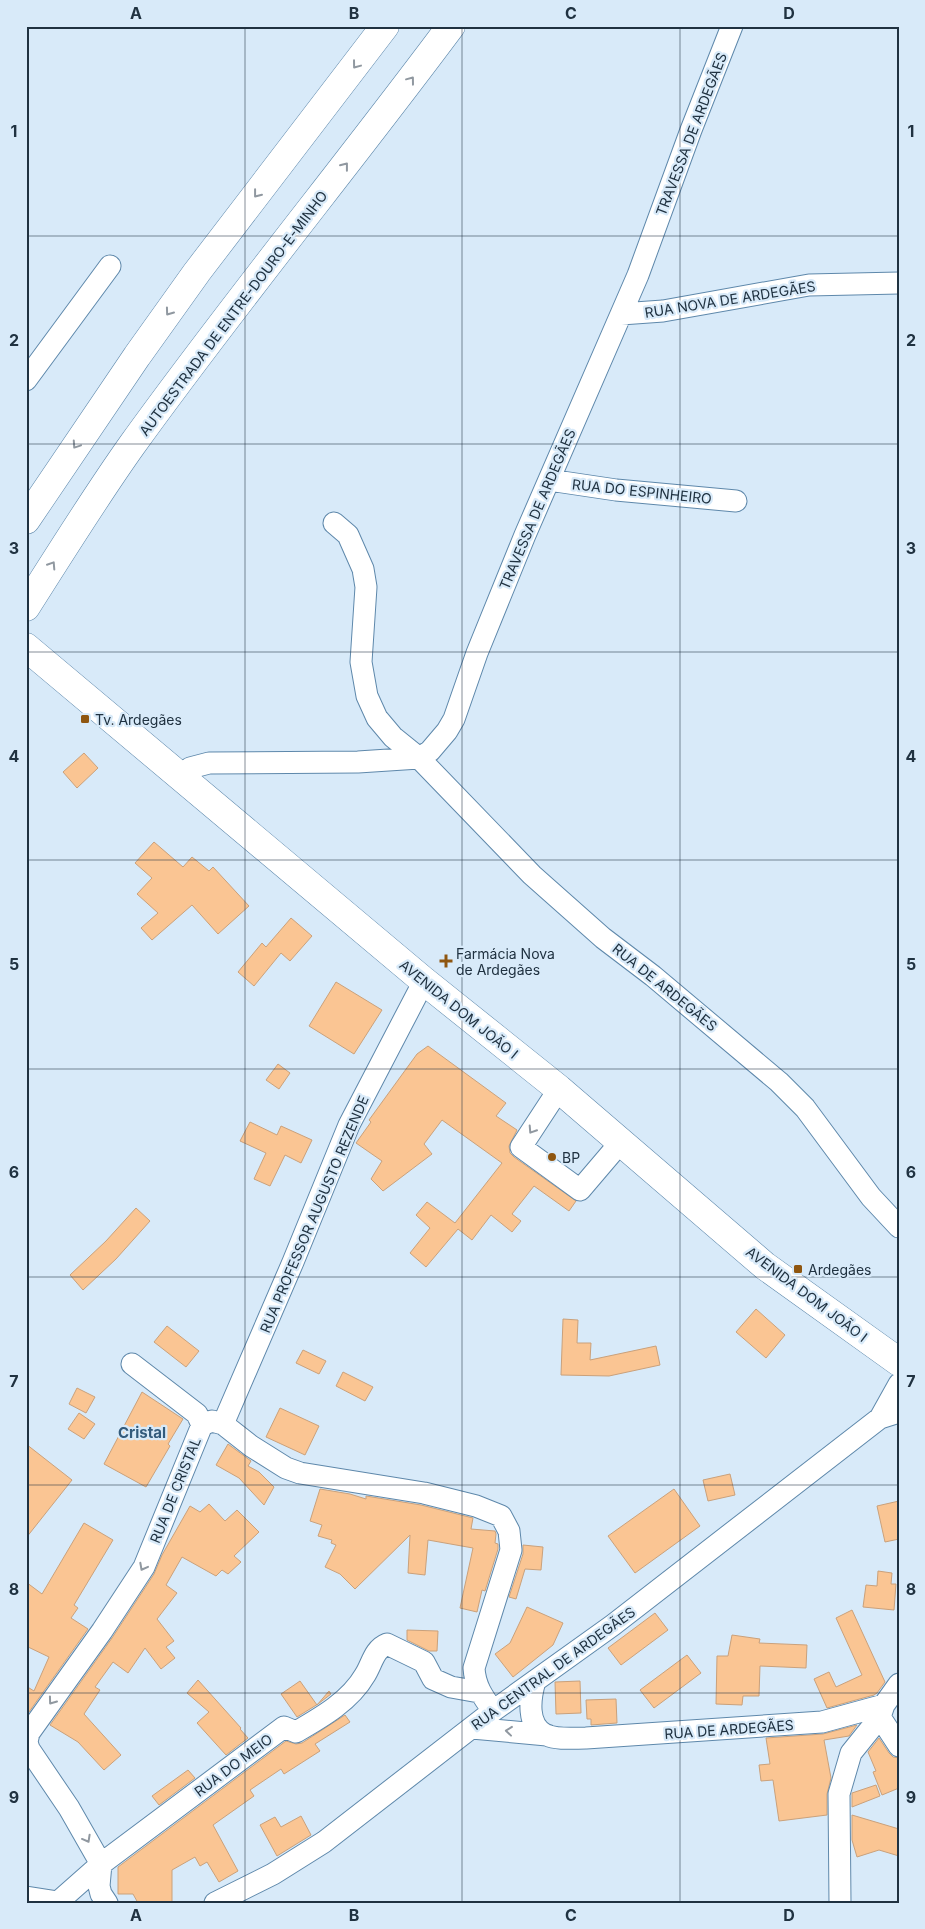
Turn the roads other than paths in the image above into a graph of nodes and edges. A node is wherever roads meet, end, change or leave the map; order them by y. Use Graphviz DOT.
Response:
graph roads {
  1 [pos="385,26"];
  2 [pos="451,26"];
  3 [pos="732,26"];
  4 [pos="110,266"];
  5 [pos="899,283"];
  6 [pos="621,314"];
  7 [pos="26,380"];
  8 [pos="549,480"];
  9 [pos="736,501"];
  10 [pos="26,520"];
  11 [pos="334,523"];
  12 [pos="26,606"];
  13 [pos="26,647"];
  14 [pos="419,758"];
  15 [pos="182,776"];
  16 [pos="424,981"];
  17 [pos="559,1089"];
  18 [pos="620,1142"];
  19 [pos="899,1227"];
  20 [pos="899,1362"];
  21 [pos="132,1364"];
  22 [pos="899,1384"];
  23 [pos="889,1415"];
  24 [pos="223,1424"];
  25 [pos="202,1425"];
  26 [pos="535,1681"];
  27 [pos="899,1684"];
  28 [pos="479,1692"];
  29 [pos="493,1711"];
  30 [pos="882,1711"];
  31 [pos="472,1728"];
  32 [pos="542,1731"];
  33 [pos="899,1746"];
  34 [pos="101,1864"];
  35 [pos="26,1896"];
  36 [pos="107,1903"];
  37 [pos="215,1903"];
  38 [pos="840,1903"];
  1 -- 10 [label="main road, one-way"];
  12 -- 2 [label="main road, AUTOESTRADA DE ENTRE-DOURO-E-MINHO, one-way"];
  3 -- 6 [label="street, TRAVESSA DE ARDEGÃES"];
  4 -- 7 [label="street"];
  5 -- 6 [label="street, RUA NOVA DE ARDEGÃES"];
  6 -- 8 [label="street, TRAVESSA DE ARDEGÃES"];
  8 -- 9 [label="street, RUA DO ESPINHEIRO"];
  8 -- 14 [label="street, TRAVESSA DE ARDEGÃES"];
  11 -- 14 [label="street, RUA DE ARDEGÃES"];
  13 -- 15 [label="main road, AVENIDA DOM JOÃO I"];
  14 -- 15 [label="street"];
  14 -- 19 [label="street, RUA DE ARDEGÃES"];
  15 -- 16 [label="main road, AVENIDA DOM JOÃO I"];
  16 -- 17 [label="main road, AVENIDA DOM JOÃO I"];
  16 -- 24 [label="street, RUA PROFESSOR AUGUSTO REZENDE"];
  17 -- 18 [label="main road, AVENIDA DOM JOÃO I"];
  17 -- 18 [label="street, one-way"];
  18 -- 20 [label="main road, AVENIDA DOM JOÃO I"];
  21 -- 25 [label="street"];
  22 -- 23 [label="street, RUA CENTRAL DE ARDEGÃES"];
  23 -- 26 [label="street, RUA CENTRAL DE ARDEGÃES"];
  24 -- 25 [label="street, RUA DE CRISTAL"];
  24 -- 28 [label="street"];
  25 -- 34 [label="street, RUA DE CRISTAL, one-way"];
  26 -- 29 [label="street, RUA CENTRAL DE ARDEGÃES"];
  26 -- 32 [label="street"];
  27 -- 30 [label="street"];
  28 -- 29 [label="street"];
  28 -- 34 [label="street, RUA DO MEIO"];
  29 -- 31 [label="street, RUA CENTRAL DE ARDEGÃES"];
  30 -- 32 [label="street, RUA DE ARDEGÃES"];
  30 -- 33 [label="street"];
  30 -- 38 [label="street"];
  32 -- 31 [label="street, RUA DE ARDEGÃES, one-way"];
  31 -- 37 [label="street, RUA CENTRAL DE ARDEGÃES"];
  34 -- 35 [label="street, RUA DO MEIO"];
  34 -- 36 [label="street"];
}
